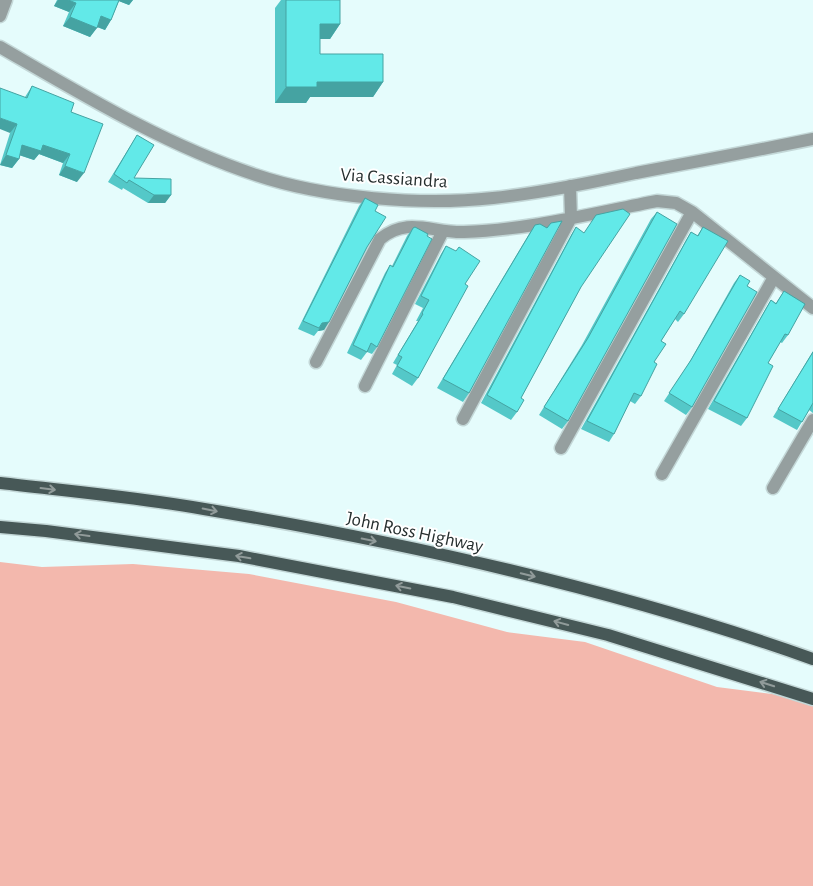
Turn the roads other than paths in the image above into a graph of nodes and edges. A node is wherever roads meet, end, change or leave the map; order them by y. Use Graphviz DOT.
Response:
graph roads {
  1 [pos="6,0"];
  2 [pos="0,16"];
  3 [pos="0,47"];
  4 [pos="813,139"];
  5 [pos="570,186"];
  6 [pos="692,212"];
  7 [pos="571,218"];
  8 [pos="443,231"];
  9 [pos="774,277"];
  10 [pos="813,308"];
  11 [pos="316,362"];
  12 [pos="365,386"];
  13 [pos="463,419"];
  14 [pos="813,420"];
  15 [pos="561,448"];
  16 [pos="662,474"];
  17 [pos="0,483"];
  18 [pos="773,488"];
  19 [pos="0,527"];
  20 [pos="813,659"];
  21 [pos="813,699"];
  1 -- 2 [label="street"];
  3 -- 5 [label="street, Via Cassiandra"];
  4 -- 5 [label="street, Via Cassiandra"];
  5 -- 7 [label="street"];
  6 -- 7 [label="street"];
  6 -- 9 [label="street"];
  6 -- 15 [label="street"];
  7 -- 8 [label="street"];
  7 -- 13 [label="street"];
  8 -- 11 [label="street"];
  8 -- 12 [label="street"];
  9 -- 10 [label="street"];
  9 -- 16 [label="street"];
  14 -- 18 [label="street"];
  17 -- 20 [label="main road, John Ross Highway, one-way"];
  21 -- 19 [label="main road, one-way"];
}
